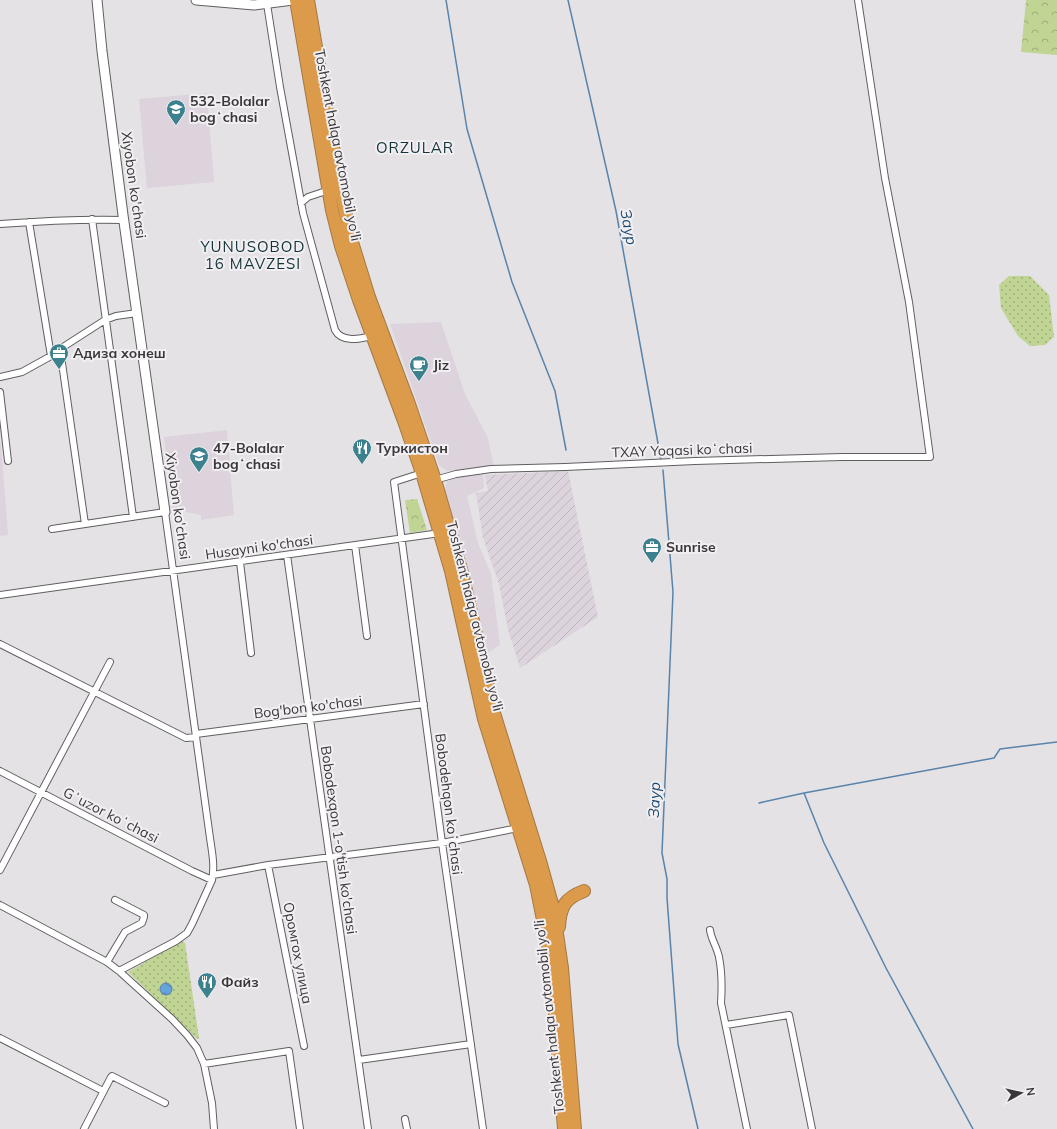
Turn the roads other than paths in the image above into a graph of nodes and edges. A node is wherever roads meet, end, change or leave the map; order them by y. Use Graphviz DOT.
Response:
graph roads {
  1 [pos="96,0"];
  2 [pos="196,0"];
  3 [pos="293,0"];
  4 [pos="296,0"];
  5 [pos="308,0"];
  6 [pos="858,0"];
  7 [pos="264,2"];
  8 [pos="329,190"];
  9 [pos="301,203"];
  10 [pos="92,219"];
  11 [pos="124,220"];
  12 [pos="29,222"];
  13 [pos="0,224"];
  14 [pos="137,313"];
  15 [pos="105,320"];
  16 [pos="377,334"];
  17 [pos="60,349"];
  18 [pos="51,356"];
  19 [pos="0,377"];
  20 [pos="0,392"];
  21 [pos="8,461"];
  22 [pos="422,473"];
  23 [pos="435,480"];
  24 [pos="165,512"];
  25 [pos="133,517"];
  26 [pos="85,524"];
  27 [pos="52,529"];
  28 [pos="440,533"];
  29 [pos="402,538"];
  30 [pos="355,545"];
  31 [pos="287,555"];
  32 [pos="240,562"];
  33 [pos="173,571"];
  34 [pos="0,595"];
  35 [pos="470,631"];
  36 [pos="367,636"];
  37 [pos="0,644"];
  38 [pos="251,653"];
  39 [pos="110,662"];
  40 [pos="93,692"];
  41 [pos="424,704"];
  42 [pos="310,719"];
  43 [pos="196,736"];
  44 [pos="0,772"];
  45 [pos="40,792"];
  46 [pos="518,828"];
  47 [pos="442,843"];
  48 [pos="329,857"];
  49 [pos="268,865"];
  50 [pos="0,870"];
  51 [pos="212,877"];
  52 [pos="584,892"];
  53 [pos="115,900"];
  54 [pos="0,905"];
  55 [pos="710,930"];
  56 [pos="558,938"];
  57 [pos="107,962"];
  58 [pos="119,971"];
  59 [pos="726,1025"];
  60 [pos="0,1038"];
  61 [pos="471,1044"];
  62 [pos="304,1046"];
  63 [pos="358,1060"];
  64 [pos="204,1064"];
  65 [pos="565,1065"];
  66 [pos="103,1091"];
  67 [pos="164,1103"];
  68 [pos="405,1119"];
  69 [pos="87,1128"];
  70 [pos="214,1129"];
  71 [pos="300,1129"];
  72 [pos="368,1129"];
  73 [pos="407,1129"];
  74 [pos="483,1129"];
  75 [pos="564,1129"];
  76 [pos="575,1129"];
  77 [pos="747,1129"];
  78 [pos="812,1129"];
  1 -- 11 [label="street, Xiyobon ko'chasi"];
  2 -- 7 [label="street"];
  3 -- 7 [label="street"];
  4 -- 8 [label="highway, Toshkent halqa avtomobil yo'li"];
  5 -- 16 [label="highway, Toshkent halqa avtomobil yo'li"];
  6 -- 23 [label="street, TXAY Yoqasi koʻchasi"];
  7 -- 9 [label="street"];
  8 -- 9 [label="street"];
  8 -- 16 [label="highway, Toshkent halqa avtomobil yo'li"];
  9 -- 16 [label="street"];
  10 -- 11 [label="street"];
  10 -- 12 [label="street"];
  10 -- 15 [label="street"];
  11 -- 14 [label="street, Xiyobon ko'chasi"];
  12 -- 13 [label="street"];
  12 -- 18 [label="street"];
  14 -- 15 [label="street"];
  14 -- 24 [label="street, Xiyobon ko'chasi"];
  15 -- 17 [label="street"];
  15 -- 25 [label="street"];
  16 -- 22 [label="highway, Toshkent halqa avtomobil yo'li"];
  16 -- 23 [label="highway, Toshkent halqa avtomobil yo'li"];
  17 -- 18 [label="street"];
  17 -- 26 [label="street"];
  18 -- 19 [label="street"];
  20 -- 21 [label="street"];
  22 -- 28 [label="highway, Toshkent halqa avtomobil yo'li"];
  22 -- 29 [label="street, Bobodehqon koʻchasi"];
  23 -- 35 [label="highway, Toshkent halqa avtomobil yo'li"];
  24 -- 25 [label="street"];
  24 -- 33 [label="street, Xiyobon ko'chasi"];
  25 -- 26 [label="street"];
  26 -- 27 [label="street"];
  28 -- 29 [label="street, Husayni ko'chasi"];
  28 -- 35 [label="highway, Toshkent halqa avtomobil yo'li"];
  29 -- 30 [label="street, Husayni ko'chasi"];
  29 -- 41 [label="street, Bobodehqon koʻchasi"];
  30 -- 31 [label="street, Husayni ko'chasi"];
  30 -- 36 [label="street"];
  31 -- 32 [label="street, Husayni ko'chasi"];
  31 -- 42 [label="street, Bobodexqon 1-o'tish ko'chasi"];
  32 -- 33 [label="street, Husayni ko'chasi"];
  32 -- 38 [label="street"];
  33 -- 34 [label="street, Husayni ko'chasi"];
  33 -- 43 [label="street, Xiyobon ko'chasi"];
  35 -- 46 [label="highway, Toshkent halqa avtomobil yo'li"];
  35 -- 56 [label="highway, Toshkent halqa avtomobil yo'li"];
  37 -- 40 [label="street, Bog'bon ko'chasi"];
  39 -- 40 [label="street"];
  40 -- 43 [label="street, Bog'bon ko'chasi"];
  40 -- 45 [label="street"];
  41 -- 42 [label="street, Bog'bon ko'chasi"];
  41 -- 47 [label="street, Bobodehqon koʻchasi"];
  42 -- 43 [label="street, Bog'bon ko'chasi"];
  42 -- 48 [label="street, Bobodexqon 1-o'tish ko'chasi"];
  43 -- 51 [label="street, Xiyobon ko'chasi"];
  44 -- 45 [label="street, Gʻuzor koʻchasi"];
  45 -- 50 [label="street"];
  45 -- 51 [label="street, Gʻuzor koʻchasi"];
  46 -- 47 [label="street"];
  46 -- 65 [label="highway, Toshkent halqa avtomobil yo'li"];
  47 -- 48 [label="street"];
  47 -- 61 [label="street, Bobodehqon koʻchasi"];
  48 -- 49 [label="street"];
  48 -- 63 [label="street, Bobodexqon 1-o'tish ko'chasi"];
  49 -- 51 [label="street"];
  49 -- 62 [label="street, Оромгох улица"];
  51 -- 58 [label="street, Xiyobon ko'chasi"];
  52 -- 56 [label="highway"];
  53 -- 57 [label="street"];
  54 -- 57 [label="street"];
  55 -- 59 [label="street"];
  56 -- 65 [label="highway, Toshkent halqa avtomobil yo'li"];
  57 -- 58 [label="street"];
  58 -- 64 [label="street"];
  59 -- 77 [label="street"];
  59 -- 78 [label="street"];
  60 -- 66 [label="street"];
  61 -- 63 [label="street"];
  61 -- 74 [label="street, Bobodehqon koʻchasi"];
  63 -- 72 [label="street, Bobodexqon 1-o'tish ko'chasi"];
  64 -- 70 [label="street"];
  64 -- 71 [label="street"];
  65 -- 75 [label="highway, Toshkent halqa avtomobil yo'li"];
  65 -- 76 [label="highway, Toshkent halqa avtomobil yo'li"];
  66 -- 67 [label="street"];
  66 -- 69 [label="street"];
  68 -- 73 [label="street"];
}
